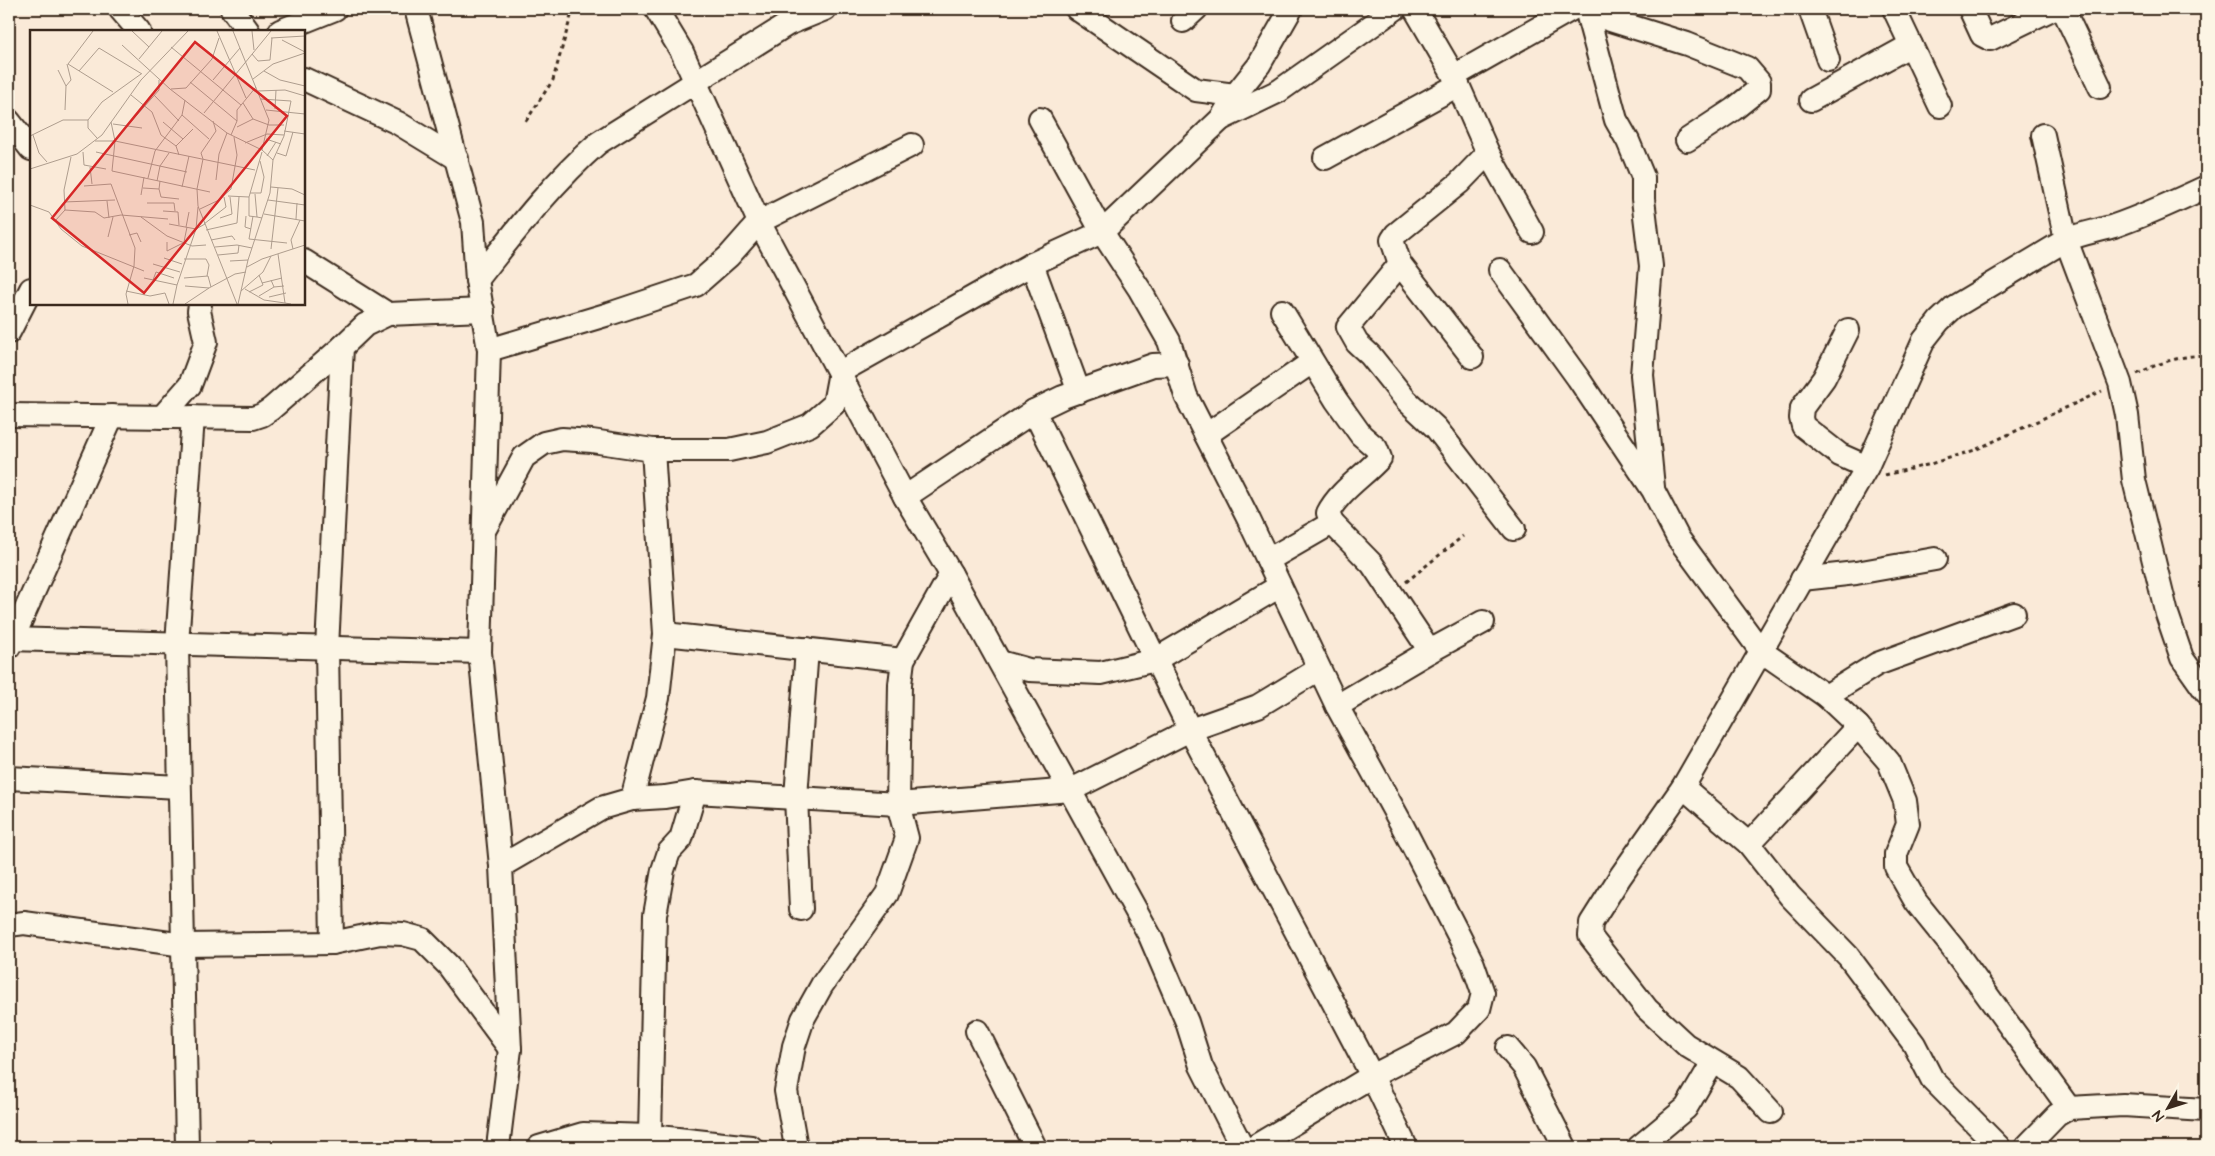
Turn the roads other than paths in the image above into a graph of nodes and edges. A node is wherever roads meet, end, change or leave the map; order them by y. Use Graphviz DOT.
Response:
graph roads {
  1 [pos="120,9"];
  2 [pos="232,9"];
  3 [pos="335,9"];
  4 [pos="416,9"];
  5 [pos="656,9"];
  6 [pos="825,9"];
  7 [pos="1077,9"];
  8 [pos="1291,9"];
  9 [pos="1395,9"];
  10 [pos="1415,9"];
  11 [pos="1810,9"];
  12 [pos="1894,9"];
  13 [pos="1970,9"];
  14 [pos="2052,9"];
  15 [pos="2063,9"];
  16 [pos="1582,10"];
  17 [pos="302,14"];
  18 [pos="137,30"];
  19 [pos="247,30"];
  20 [pos="281,30"];
  21 [pos="1911,45"];
  22 [pos="1828,60"];
  23 [pos="305,79"];
  24 [pos="1456,80"];
  25 [pos="695,83"];
  26 [pos="2100,87"];
  27 [pos="1235,95"];
  28 [pos="1811,100"];
  29 [pos="1940,106"];
  30 [pos="1040,119"];
  31 [pos="1221,120"];
  32 [pos="2043,135"];
  33 [pos="1687,140"];
  34 [pos="912,145"];
  35 [pos="1488,152"];
  36 [pos="1326,158"];
  37 [pos="457,159"];
  38 [pos="2206,186"];
  39 [pos="759,222"];
  40 [pos="1102,232"];
  41 [pos="1532,232"];
  42 [pos="2066,240"];
  43 [pos="305,262"];
  44 [pos="1032,264"];
  45 [pos="1400,264"];
  46 [pos="1500,270"];
  47 [pos="477,280"];
  48 [pos="21,295"];
  49 [pos="200,305"];
  50 [pos="483,310"];
  51 [pos="1282,311"];
  52 [pos="388,314"];
  53 [pos="1848,330"];
  54 [pos="9,332"];
  55 [pos="342,347"];
  56 [pos="489,350"];
  57 [pos="1472,357"];
  58 [pos="1312,362"];
  59 [pos="1177,364"];
  60 [pos="840,372"];
  61 [pos="1079,392"];
  62 [pos="1034,410"];
  63 [pos="9,415"];
  64 [pos="112,416"];
  65 [pos="162,417"];
  66 [pos="194,417"];
  67 [pos="1206,435"];
  68 [pos="654,450"];
  69 [pos="1862,475"];
  70 [pos="1653,490"];
  71 [pos="905,497"];
  72 [pos="1332,523"];
  73 [pos="1514,529"];
  74 [pos="484,530"];
  75 [pos="1935,559"];
  76 [pos="1268,560"];
  77 [pos="952,574"];
  78 [pos="1802,579"];
  79 [pos="1280,586"];
  80 [pos="2014,614"];
  81 [pos="1484,622"];
  82 [pos="665,634"];
  83 [pos="10,642"];
  84 [pos="177,644"];
  85 [pos="327,648"];
  86 [pos="807,649"];
  87 [pos="1430,650"];
  88 [pos="1761,651"];
  89 [pos="480,652"];
  90 [pos="903,660"];
  91 [pos="1156,660"];
  92 [pos="1000,662"];
  93 [pos="1319,669"];
  94 [pos="2206,692"];
  95 [pos="1826,696"];
  96 [pos="1337,706"];
  97 [pos="1858,726"];
  98 [pos="1190,730"];
  99 [pos="9,778"];
  100 [pos="179,787"];
  101 [pos="1683,787"];
  102 [pos="1071,790"];
  103 [pos="695,792"];
  104 [pos="796,797"];
  105 [pos="632,799"];
  106 [pos="898,804"];
  107 [pos="1749,844"];
  108 [pos="501,866"];
  109 [pos="801,909"];
  110 [pos="9,926"];
  111 [pos="332,943"];
  112 [pos="184,945"];
  113 [pos="977,1031"];
  114 [pos="1508,1048"];
  115 [pos="510,1049"];
  116 [pos="1713,1062"];
  117 [pos="1372,1076"];
  118 [pos="2069,1108"];
  119 [pos="2206,1110"];
  120 [pos="1771,1112"];
  121 [pos="650,1136"];
  122 [pos="187,1147"];
  123 [pos="498,1147"];
  124 [pos="539,1147"];
  125 [pos="751,1147"];
  126 [pos="796,1147"];
  127 [pos="1035,1147"];
  128 [pos="1242,1147"];
  129 [pos="1254,1147"];
  130 [pos="1406,1147"];
  131 [pos="1565,1147"];
  132 [pos="1639,1147"];
  133 [pos="1999,1147"];
  134 [pos="2026,1147"];
  1 -- 18 [label="street"];
  2 -- 19 [label="street"];
  3 -- 17 [label="street"];
  4 -- 37 [label="street"];
  5 -- 25 [label="street"];
  6 -- 25 [label="street"];
  7 -- 27 [label="street"];
  8 -- 27 [label="street"];
  9 -- 31 [label="street"];
  10 -- 24 [label="street"];
  11 -- 22 [label="street"];
  12 -- 21 [label="street"];
  13 -- 14 [label="street"];
  15 -- 26 [label="street"];
  16 -- 24 [label="street"];
  16 -- 33 [label="street"];
  16 -- 70 [label="street"];
  17 -- 20 [label="street"];
  21 -- 28 [label="street"];
  21 -- 29 [label="street"];
  23 -- 37 [label="street"];
  24 -- 35 [label="street"];
  24 -- 36 [label="street"];
  25 -- 39 [label="street"];
  25 -- 47 [label="street"];
  27 -- 31 [label="street"];
  30 -- 40 [label="street"];
  31 -- 40 [label="street"];
  32 -- 42 [label="street"];
  34 -- 39 [label="street"];
  35 -- 41 [label="street"];
  35 -- 45 [label="street"];
  37 -- 47 [label="street"];
  38 -- 42 [label="street"];
  39 -- 56 [label="street"];
  39 -- 60 [label="street"];
  40 -- 44 [label="street"];
  40 -- 59 [label="street"];
  42 -- 69 [label="street"];
  42 -- 94 [label="street"];
  43 -- 52 [label="street"];
  44 -- 60 [label="street"];
  44 -- 61 [label="street"];
  45 -- 57 [label="street"];
  45 -- 73 [label="street"];
  46 -- 70 [label="street"];
  47 -- 50 [label="street"];
  48 -- 54 [label="street"];
  49 -- 65 [label="street"];
  50 -- 52 [label="street"];
  50 -- 56 [label="street"];
  51 -- 58 [label="street"];
  52 -- 55 [label="street"];
  53 -- 69 [label="street"];
  55 -- 66 [label="street"];
  55 -- 85 [label="street"];
  56 -- 74 [label="street"];
  58 -- 67 [label="street"];
  58 -- 72 [label="street"];
  59 -- 61 [label="street"];
  59 -- 67 [label="street"];
  60 -- 68 [label="street"];
  60 -- 71 [label="street"];
  61 -- 62 [label="street"];
  62 -- 71 [label="street"];
  62 -- 91 [label="street"];
  63 -- 64 [label="street"];
  64 -- 65 [label="street"];
  64 -- 83 [label="street"];
  65 -- 66 [label="street"];
  66 -- 84 [label="street"];
  67 -- 76 [label="street"];
  68 -- 74 [label="street"];
  68 -- 82 [label="street"];
  69 -- 78 [label="street"];
  70 -- 88 [label="street"];
  71 -- 77 [label="street"];
  72 -- 76 [label="street"];
  72 -- 87 [label="street"];
  74 -- 89 [label="street"];
  75 -- 78 [label="street"];
  76 -- 79 [label="street"];
  77 -- 90 [label="street"];
  77 -- 92 [label="street"];
  78 -- 88 [label="street"];
  79 -- 91 [label="street"];
  79 -- 93 [label="street"];
  80 -- 95 [label="street"];
  81 -- 87 [label="street"];
  82 -- 86 [label="street"];
  82 -- 105 [label="street"];
  83 -- 84 [label="street"];
  84 -- 85 [label="street"];
  84 -- 100 [label="street"];
  85 -- 89 [label="street"];
  85 -- 111 [label="street"];
  86 -- 90 [label="street"];
  86 -- 104 [label="street"];
  87 -- 96 [label="street"];
  88 -- 95 [label="street"];
  88 -- 101 [label="street"];
  89 -- 108 [label="street"];
  90 -- 106 [label="street"];
  91 -- 92 [label="street"];
  91 -- 98 [label="street"];
  92 -- 102 [label="street"];
  93 -- 96 [label="street"];
  93 -- 98 [label="street"];
  95 -- 97 [label="street"];
  96 -- 117 [label="street"];
  97 -- 107 [label="street"];
  97 -- 118 [label="street"];
  98 -- 102 [label="street"];
  98 -- 117 [label="street"];
  99 -- 100 [label="street"];
  100 -- 112 [label="street"];
  101 -- 107 [label="street"];
  101 -- 116 [label="street"];
  102 -- 106 [label="street"];
  102 -- 128 [label="street"];
  103 -- 104 [label="street"];
  103 -- 105 [label="street"];
  103 -- 121 [label="street"];
  104 -- 106 [label="street"];
  104 -- 109 [label="street"];
  105 -- 108 [label="street"];
  106 -- 126 [label="street"];
  107 -- 133 [label="street"];
  108 -- 115 [label="street"];
  110 -- 112 [label="street"];
  111 -- 112 [label="street"];
  111 -- 115 [label="street"];
  112 -- 122 [label="street"];
  113 -- 127 [label="street"];
  114 -- 131 [label="street"];
  115 -- 123 [label="street"];
  116 -- 120 [label="street"];
  116 -- 132 [label="street"];
  117 -- 129 [label="street"];
  117 -- 130 [label="street"];
  118 -- 119 [label="street"];
  118 -- 134 [label="street"];
  121 -- 124 [label="street"];
  121 -- 125 [label="street"];
}
